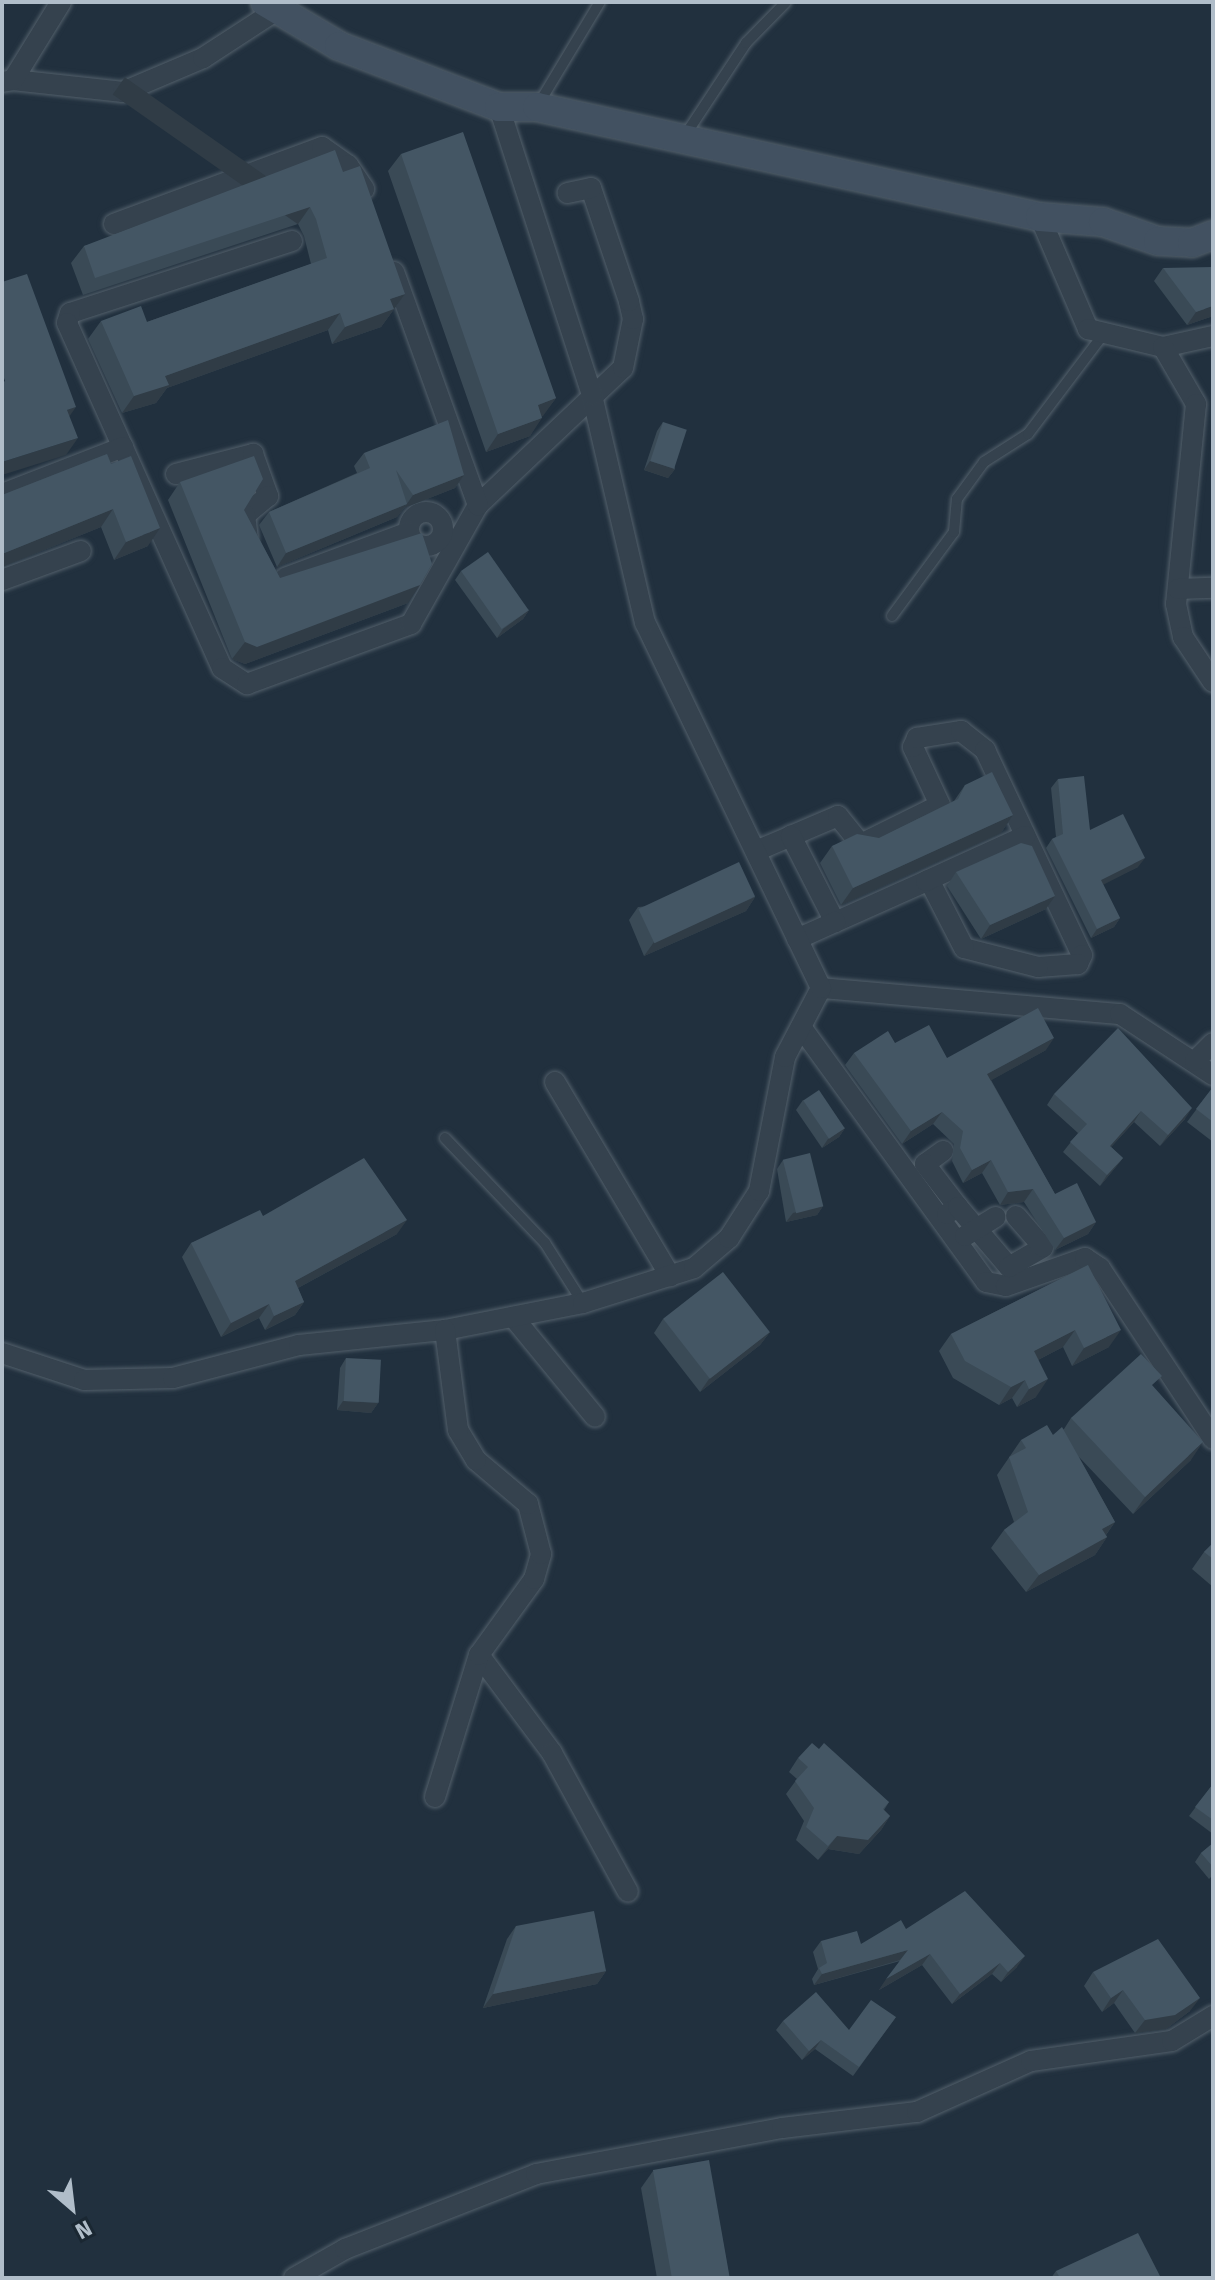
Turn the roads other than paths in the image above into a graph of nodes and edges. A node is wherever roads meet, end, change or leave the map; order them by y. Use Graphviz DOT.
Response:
graph roads {
  1 [pos="61,2"];
  2 [pos="600,2"];
  3 [pos="786,2"];
  4 [pos="270,6"];
  5 [pos="8,81"];
  6 [pos="499,107"];
  7 [pos="537,107"];
  8 [pos="682,138"];
  9 [pos="568,193"];
  10 [pos="370,205"];
  11 [pos="1040,217"];
  12 [pos="114,224"];
  13 [pos="1213,235"];
  14 [pos="292,241"];
  15 [pos="386,249"];
  16 [pos="1103,335"];
  17 [pos="1213,336"];
  18 [pos="1163,347"];
  19 [pos="592,395"];
  20 [pos="123,447"];
  21 [pos="176,474"];
  22 [pos="2,494"];
  23 [pos="473,512"];
  24 [pos="81,551"];
  25 [pos="255,558"];
  26 [pos="2,580"];
  27 [pos="263,581"];
  28 [pos="1213,588"];
  29 [pos="1178,589"];
  30 [pos="892,616"];
  31 [pos="1213,682"];
  32 [pos="791,836"];
  33 [pos="1025,836"];
  34 [pos="756,851"];
  35 [pos="926,881"];
  36 [pos="835,922"];
  37 [pos="797,939"];
  38 [pos="821,988"];
  39 [pos="801,1027"];
  40 [pos="1213,1043"];
  41 [pos="1195,1061"];
  42 [pos="1213,1075"];
  43 [pos="555,1082"];
  44 [pos="445,1138"];
  45 [pos="943,1151"];
  46 [pos="958,1207"];
  47 [pos="937,1221"];
  48 [pos="975,1229"];
  49 [pos="952,1244"];
  50 [pos="992,1250"];
  51 [pos="971,1265"];
  52 [pos="670,1276"];
  53 [pos="583,1303"];
  54 [pos="513,1317"];
  55 [pos="445,1330"];
  56 [pos="2,1353"];
  57 [pos="1164,1400"];
  58 [pos="1199,1408"];
  59 [pos="595,1417"];
  60 [pos="1182,1424"];
  61 [pos="1205,1444"];
  62 [pos="479,1655"];
  63 [pos="435,1797"];
  64 [pos="628,1892"];
  65 [pos="1213,2016"];
  66 [pos="294,2278"];
  1 -- 5 [label="street"];
  2 -- 7 [label="lane"];
  3 -- 8 [label="lane"];
  4 -- 5 [label="street"];
  4 -- 6 [label="street"];
  6 -- 7 [label="street"];
  6 -- 19 [label="street"];
  7 -- 8 [label="street"];
  8 -- 11 [label="street"];
  9 -- 19 [label="street"];
  10 -- 12 [label="street"];
  11 -- 13 [label="street"];
  11 -- 16 [label="street"];
  14 -- 20 [label="street"];
  15 -- 23 [label="street"];
  16 -- 18 [label="street"];
  16 -- 30 [label="lane"];
  17 -- 18 [label="street"];
  18 -- 29 [label="street"];
  19 -- 23 [label="street"];
  19 -- 34 [label="street"];
  20 -- 22 [label="street"];
  20 -- 23 [label="street"];
  21 -- 25 [label="street"];
  23 -- 27 [label="street"];
  24 -- 26 [label="street"];
  28 -- 29 [label="street"];
  29 -- 31 [label="street"];
  32 -- 33 [label="street"];
  32 -- 34 [label="street"];
  32 -- 36 [label="street"];
  33 -- 35 [label="street"];
  33 -- 35 [label="street"];
  34 -- 37 [label="street"];
  35 -- 36 [label="street"];
  36 -- 37 [label="street"];
  37 -- 38 [label="street"];
  38 -- 39 [label="street"];
  38 -- 41 [label="street"];
  39 -- 47 [label="street"];
  39 -- 52 [label="street"];
  40 -- 41 [label="street"];
  41 -- 42 [label="street"];
  43 -- 52 [label="street"];
  44 -- 53 [label="lane"];
  45 -- 46 [label="street"];
  46 -- 47 [label="street"];
  46 -- 48 [label="street"];
  47 -- 49 [label="street"];
  48 -- 49 [label="street"];
  48 -- 50 [label="street"];
  48 -- 50 [label="street"];
  49 -- 51 [label="street"];
  50 -- 51 [label="street"];
  51 -- 58 [label="street"];
  52 -- 53 [label="street"];
  53 -- 54 [label="street"];
  54 -- 55 [label="street"];
  54 -- 59 [label="street"];
  55 -- 56 [label="street"];
  55 -- 62 [label="street"];
  57 -- 60 [label="street"];
  58 -- 60 [label="street"];
  58 -- 61 [label="street"];
  60 -- 61 [label="street"];
  62 -- 63 [label="street"];
  62 -- 64 [label="street"];
  65 -- 66 [label="street"];
}
